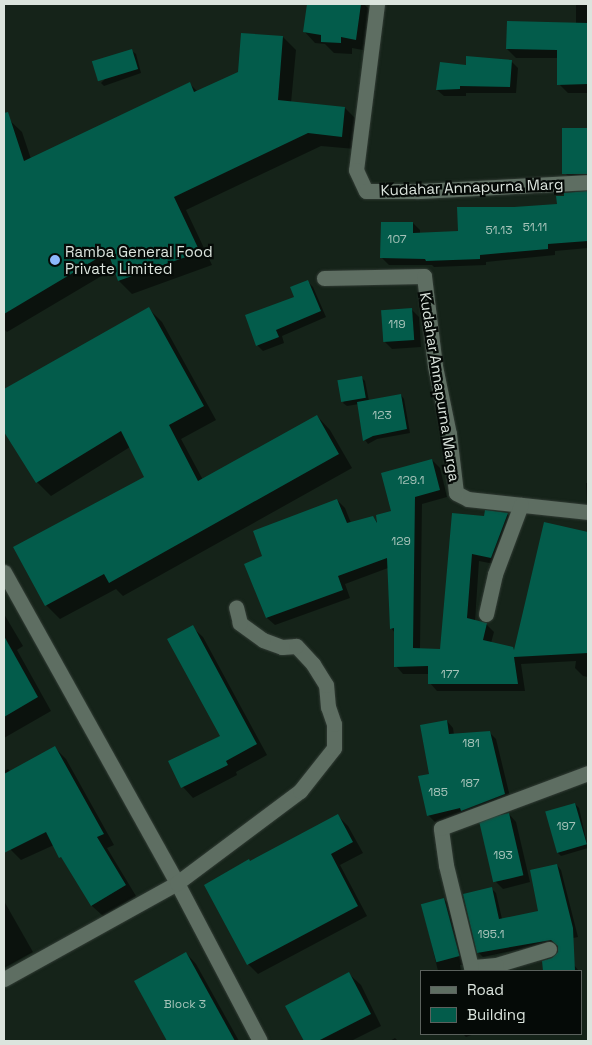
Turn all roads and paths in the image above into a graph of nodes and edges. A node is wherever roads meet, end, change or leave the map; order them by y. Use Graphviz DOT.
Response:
graph roads {
  1 [pos="376,4"];
  2 [pos="588,182"];
  3 [pos="324,278"];
  4 [pos="521,505"];
  5 [pos="588,512"];
  6 [pos="4,572"];
  7 [pos="236,607"];
  8 [pos="486,614"];
  9 [pos="588,773"];
  10 [pos="178,883"];
  11 [pos="549,949"];
  12 [pos="4,979"];
  13 [pos="260,1041"];
  1 -- 2 [label="street, Kudahar Annapurna Marg"];
  3 -- 4 [label="street, Kudahar Annapurna Marga"];
  4 -- 5 [label="street, Kudahar Annapurna Marga"];
  4 -- 8 [label="street"];
  6 -- 10 [label="street"];
  7 -- 10 [label="street"];
  9 -- 11 [label="street"];
  10 -- 12 [label="street"];
  10 -- 13 [label="street"];
}
